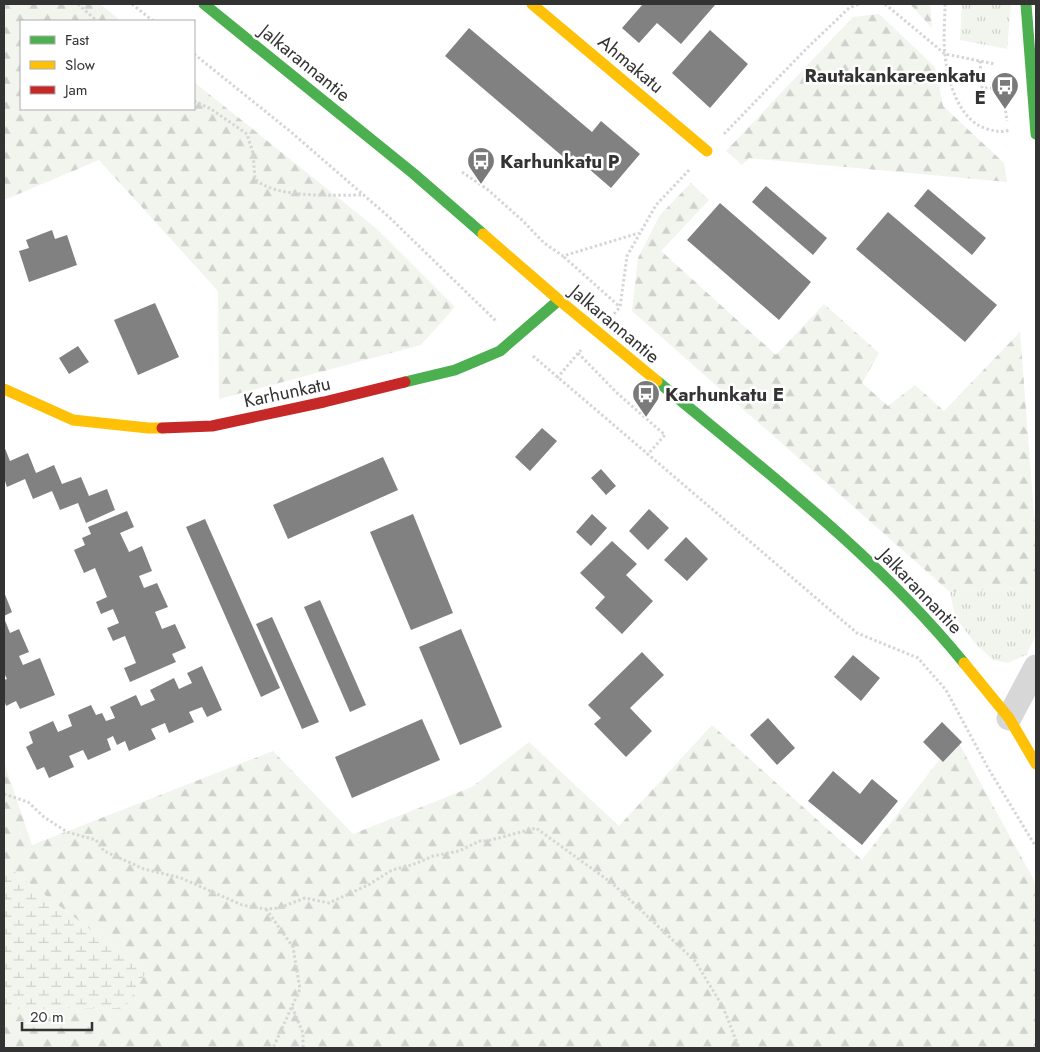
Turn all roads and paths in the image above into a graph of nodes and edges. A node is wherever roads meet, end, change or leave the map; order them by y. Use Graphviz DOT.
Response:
graph roads {
  1 [pos="78,4"];
  2 [pos="132,4"];
  3 [pos="204,4"];
  4 [pos="532,4"];
  5 [pos="859,4"];
  6 [pos="885,4"];
  7 [pos="945,4"];
  8 [pos="1026,4"];
  9 [pos="96,20"];
  10 [pos="153,20"];
  11 [pos="945,54"];
  12 [pos="195,55"];
  13 [pos="980,61"];
  14 [pos="995,64"];
  15 [pos="195,101"];
  16 [pos="1036,134"];
  17 [pos="707,151"];
  18 [pos="462,172"];
  19 [pos="364,195"];
  20 [pos="640,233"];
  21 [pos="563,256"];
  22 [pos="559,300"];
  23 [pos="620,307"];
  24 [pos="597,332"];
  25 [pos="514,339"];
  26 [pos="578,353"];
  27 [pos="557,378"];
  28 [pos="4,388"];
  29 [pos="647,455"];
  30 [pos="1036,667"];
  31 [pos="1009,718"];
  32 [pos="1036,764"];
  33 [pos="4,794"];
  34 [pos="1036,847"];
  35 [pos="266,909"];
  36 [pos="292,1007"];
  37 [pos="273,1048"];
  38 [pos="302,1048"];
  39 [pos="739,1048"];
  1 -- 9 [label="path"];
  2 -- 10 [label="path"];
  3 -- 22 [label="main road, Jalkarannantie"];
  4 -- 17 [label="main road, Ahmakatu"];
  5 -- 17 [label="path"];
  6 -- 11 [label="path"];
  7 -- 11 [label="path"];
  8 -- 16 [label="main road"];
  11 -- 13 [label="path"];
  11 -- 13 [label="path"];
  12 -- 19 [label="path"];
  13 -- 14 [label="path"];
  15 -- 19 [label="path"];
  17 -- 20 [label="path"];
  18 -- 21 [label="path"];
  19 -- 25 [label="path"];
  20 -- 21 [label="path"];
  20 -- 23 [label="path"];
  21 -- 23 [label="path"];
  22 -- 24 [label="main road, Jalkarannantie"];
  22 -- 25 [label="main road, Karhunkatu"];
  23 -- 24 [label="path"];
  24 -- 26 [label="path"];
  24 -- 31 [label="main road, Jalkarannantie"];
  25 -- 27 [label="path"];
  25 -- 28 [label="main road, Karhunkatu"];
  26 -- 27 [label="path"];
  26 -- 29 [label="path"];
  27 -- 29 [label="path"];
  29 -- 34 [label="path"];
  30 -- 31 [label="street"];
  31 -- 32 [label="main road, Jalkarannantie"];
  33 -- 35 [label="path"];
  35 -- 36 [label="path"];
  35 -- 39 [label="path"];
  36 -- 37 [label="path"];
  36 -- 38 [label="path"];
}
